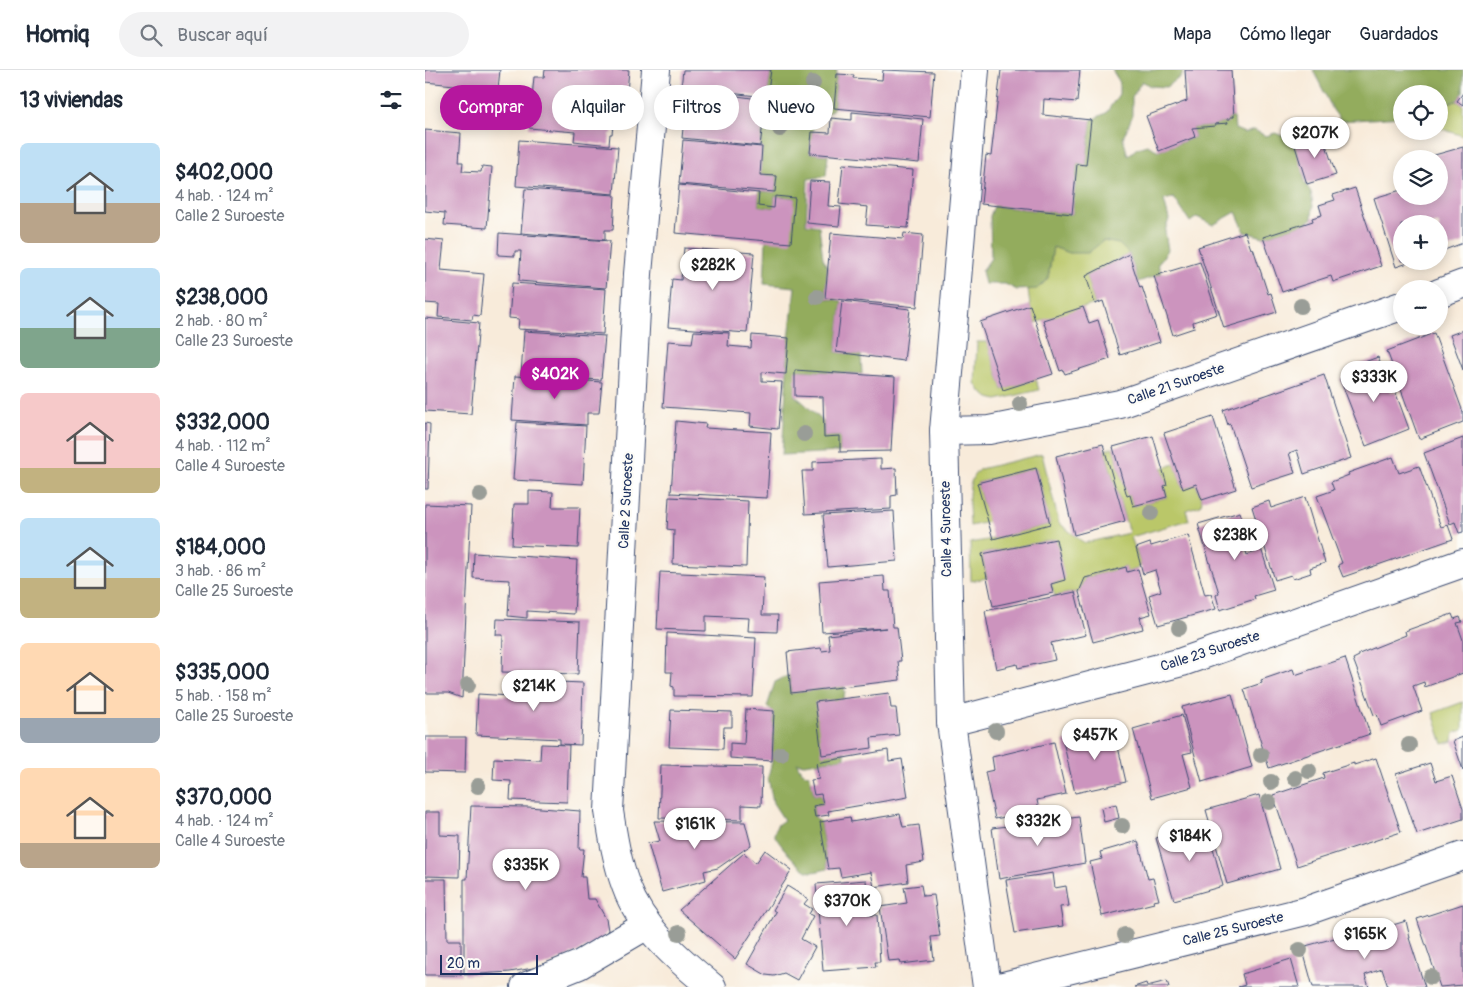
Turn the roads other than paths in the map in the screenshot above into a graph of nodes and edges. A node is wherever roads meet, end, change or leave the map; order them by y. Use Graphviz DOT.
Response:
graph roads {
  1 [pos="656,70"];
  2 [pos="975,70"];
  3 [pos="1463,284"];
  4 [pos="1448,290"];
  5 [pos="1393,309"];
  6 [pos="944,431"];
  7 [pos="1463,564"];
  8 [pos="951,722"];
  9 [pos="1463,856"];
  10 [pos="647,925"];
  11 [pos="525,987"];
  12 [pos="712,987"];
  13 [pos="987,987"];
  14 [pos="999,987"];
  1 -- 10 [label="street, Calle 2 Suroeste"];
  2 -- 6 [label="street, Calle 4 Suroeste"];
  3 -- 4 [label="street"];
  5 -- 6 [label="street, Calle 21 Suroeste"];
  6 -- 8 [label="street, Calle 4 Suroeste"];
  7 -- 8 [label="street, Calle 23 Suroeste"];
  8 -- 13 [label="street, Calle 4 Suroeste"];
  9 -- 14 [label="street, Calle 25 Suroeste"];
  10 -- 11 [label="street"];
  10 -- 12 [label="street"];
}
